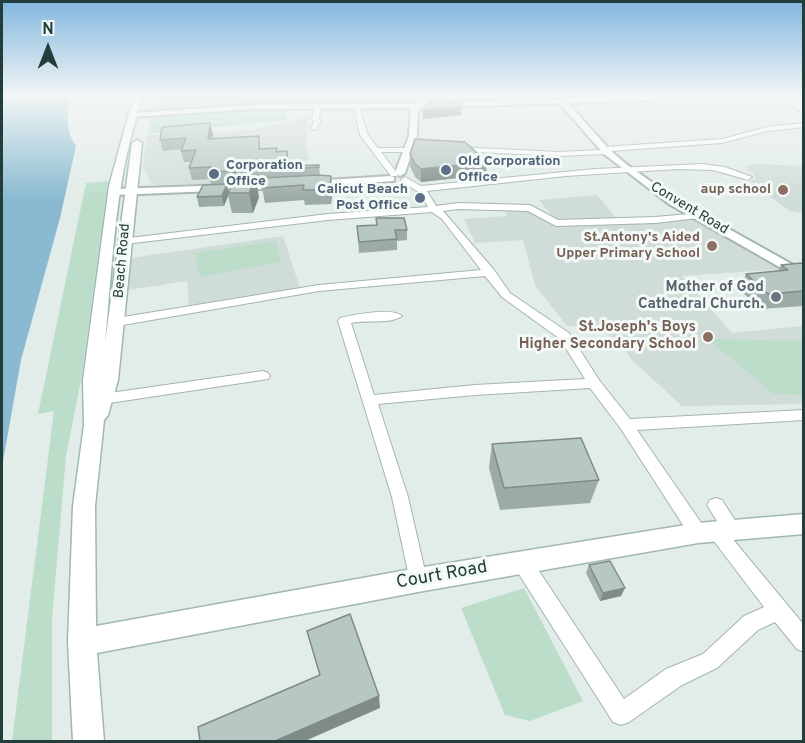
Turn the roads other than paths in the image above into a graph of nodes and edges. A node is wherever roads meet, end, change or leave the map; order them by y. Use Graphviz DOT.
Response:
graph roads {
  1 [pos="134,130"];
  2 [pos="134,130"];
  3 [pos="362,130"];
  4 [pos="413,130"];
  5 [pos="587,130"];
  6 [pos="774,130"];
  7 [pos="421,147"];
  8 [pos="409,148"];
  9 [pos="443,149"];
  10 [pos="377,150"];
  11 [pos="605,151"];
  12 [pos="626,169"];
  13 [pos="397,177"];
  14 [pos="748,177"];
  15 [pos="421,189"];
  16 [pos="123,191"];
  17 [pos="433,208"];
  18 [pos="698,215"];
  19 [pos="125,241"];
  20 [pos="490,272"];
  21 [pos="804,278"];
  22 [pos="396,316"];
  23 [pos="117,322"];
  24 [pos="263,376"];
  25 [pos="594,383"];
  26 [pos="103,399"];
  27 [pos="370,400"];
  28 [pos="804,416"];
  29 [pos="94,425"];
  30 [pos="626,425"];
  31 [pos="716,505"];
  32 [pos="804,524"];
  33 [pos="715,531"];
  34 [pos="522,562"];
  35 [pos="418,580"];
  36 [pos="779,610"];
  37 [pos="82,642"];
  38 [pos="804,642"];
  39 [pos="89,741"];
  1 -- 16 [label="main road, Beach Road"];
  2 -- 16 [label="main road, Beach Road"];
  3 -- 10 [label="street"];
  4 -- 8 [label="street"];
  5 -- 11 [label="street, Convent Road"];
  6 -- 11 [label="street"];
  7 -- 8 [label="street"];
  8 -- 10 [label="street"];
  8 -- 13 [label="street"];
  9 -- 11 [label="street"];
  10 -- 13 [label="street"];
  11 -- 12 [label="street, Convent Road"];
  12 -- 14 [label="street"];
  12 -- 15 [label="street"];
  12 -- 18 [label="street, Convent Road"];
  13 -- 15 [label="street"];
  13 -- 16 [label="street"];
  15 -- 17 [label="street"];
  16 -- 19 [label="main road, Beach Road"];
  16 -- 29 [label="main road, Beach Road"];
  17 -- 18 [label="street"];
  17 -- 19 [label="street"];
  17 -- 20 [label="street"];
  18 -- 21 [label="street, Convent Road"];
  19 -- 23 [label="main road, Beach Road"];
  20 -- 23 [label="street"];
  20 -- 25 [label="street"];
  22 -- 27 [label="street"];
  23 -- 26 [label="main road, Beach Road"];
  24 -- 26 [label="street"];
  25 -- 27 [label="street"];
  25 -- 30 [label="street"];
  26 -- 29 [label="main road, Beach Road"];
  27 -- 35 [label="street"];
  28 -- 30 [label="street"];
  29 -- 37 [label="main road, Beach Road"];
  30 -- 33 [label="street"];
  31 -- 33 [label="street"];
  32 -- 33 [label="main road, Court Road"];
  33 -- 34 [label="main road, Court Road"];
  33 -- 36 [label="street"];
  34 -- 35 [label="main road, Court Road"];
  34 -- 36 [label="street"];
  35 -- 37 [label="main road, Court Road"];
  36 -- 38 [label="street"];
  37 -- 39 [label="main road, Beach Road"];
}
